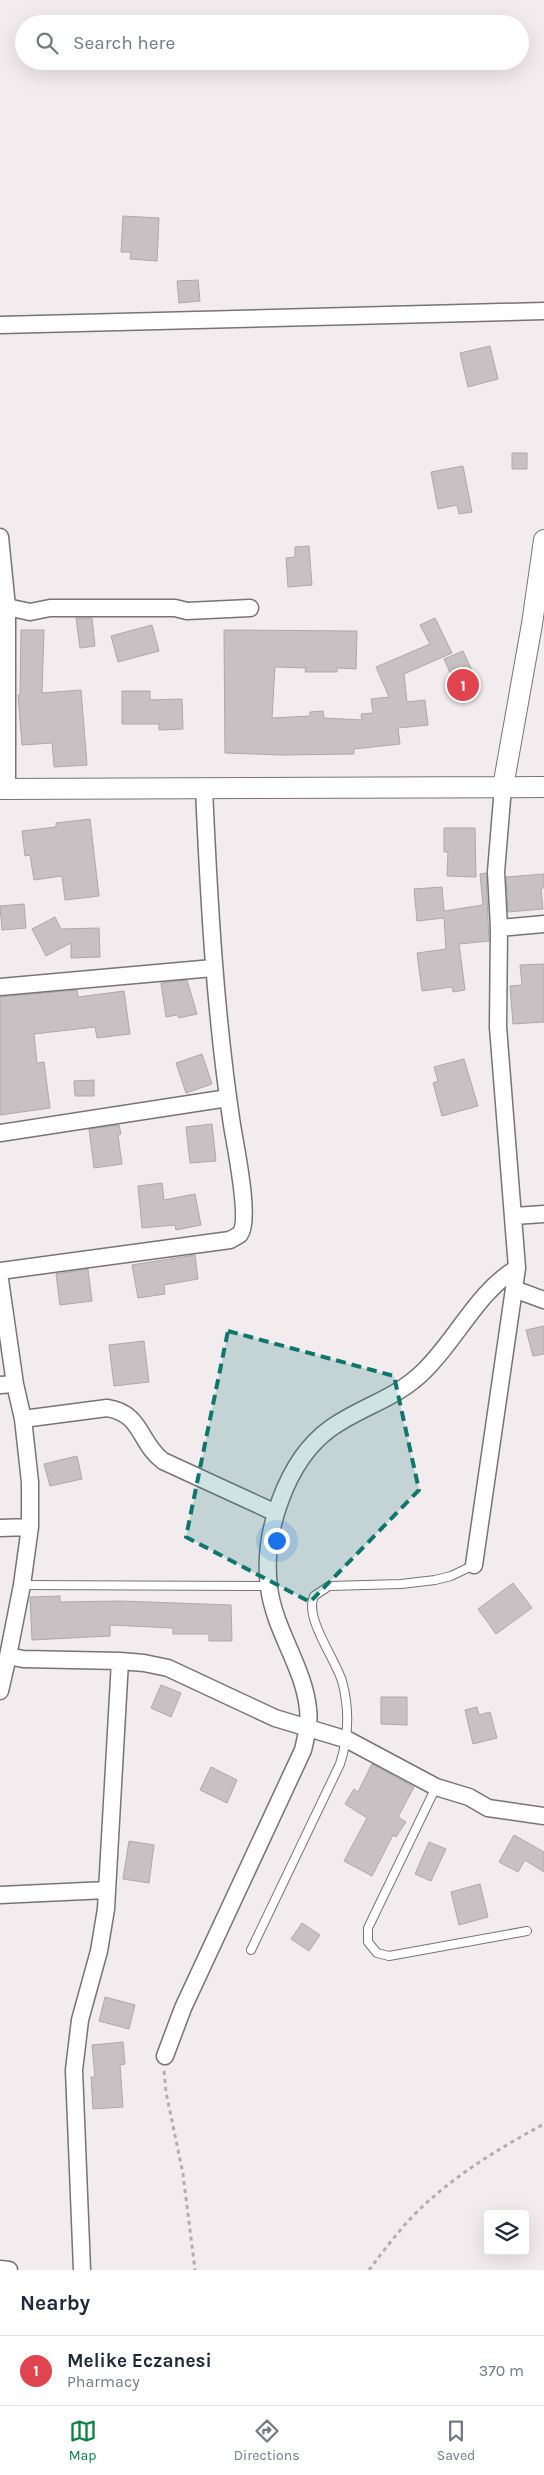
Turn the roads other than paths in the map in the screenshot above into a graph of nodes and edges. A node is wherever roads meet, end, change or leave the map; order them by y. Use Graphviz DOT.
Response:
graph roads {
  1 [pos="544,311"];
  2 [pos="0,325"];
  3 [pos="0,537"];
  4 [pos="544,540"];
  5 [pos="7,607"];
  6 [pos="250,608"];
  7 [pos="503,787"];
  8 [pos="544,787"];
  9 [pos="3,789"];
  10 [pos="204,789"];
  11 [pos="544,924"];
  12 [pos="499,928"];
  13 [pos="213,968"];
  14 [pos="0,987"];
  15 [pos="228,1098"];
  16 [pos="0,1133"];
  17 [pos="544,1214"];
  18 [pos="514,1216"];
  19 [pos="517,1268"];
  20 [pos="0,1271"];
  21 [pos="0,1280"];
  22 [pos="514,1289"];
  23 [pos="544,1300"];
  24 [pos="8,1385"];
  25 [pos="23,1419"];
  26 [pos="276,1513"];
  27 [pos="30,1527"];
  28 [pos="0,1528"];
  29 [pos="474,1565"];
  30 [pos="22,1585"];
  31 [pos="268,1586"];
  32 [pos="8,1656"];
  33 [pos="120,1661"];
  34 [pos="0,1691"];
  35 [pos="308,1728"];
  36 [pos="348,1740"];
  37 [pos="436,1787"];
  38 [pos="544,1816"];
  39 [pos="107,1890"];
  40 [pos="0,1895"];
  41 [pos="527,1931"];
  42 [pos="251,1950"];
  43 [pos="165,2056"];
  44 [pos="0,2269"];
  45 [pos="9,2270"];
  46 [pos="82,2270"];
  1 -- 2 [label="street"];
  3 -- 5 [label="street"];
  4 -- 7 [label="street"];
  5 -- 6 [label="street"];
  5 -- 9 [label="street"];
  7 -- 8 [label="street"];
  7 -- 10 [label="street"];
  7 -- 12 [label="street"];
  9 -- 10 [label="street"];
  10 -- 13 [label="street"];
  11 -- 12 [label="street"];
  12 -- 18 [label="street"];
  13 -- 14 [label="street"];
  13 -- 15 [label="street"];
  15 -- 16 [label="street"];
  15 -- 20 [label="street"];
  17 -- 18 [label="street"];
  18 -- 19 [label="street"];
  19 -- 22 [label="street"];
  19 -- 26 [label="street"];
  21 -- 24 [label="street"];
  22 -- 23 [label="street"];
  22 -- 29 [label="street"];
  24 -- 25 [label="street"];
  25 -- 26 [label="street"];
  25 -- 27 [label="street"];
  26 -- 31 [label="street"];
  27 -- 28 [label="street"];
  27 -- 30 [label="street"];
  29 -- 36 [label="lane"];
  30 -- 31 [label="lane"];
  30 -- 32 [label="street"];
  31 -- 35 [label="street"];
  32 -- 33 [label="street"];
  32 -- 34 [label="street"];
  33 -- 35 [label="street"];
  33 -- 39 [label="street"];
  35 -- 36 [label="street"];
  35 -- 43 [label="street"];
  36 -- 37 [label="street"];
  36 -- 42 [label="lane"];
  37 -- 38 [label="street"];
  37 -- 41 [label="lane"];
  39 -- 40 [label="street"];
  39 -- 46 [label="street"];
  44 -- 45 [label="street"];
}
